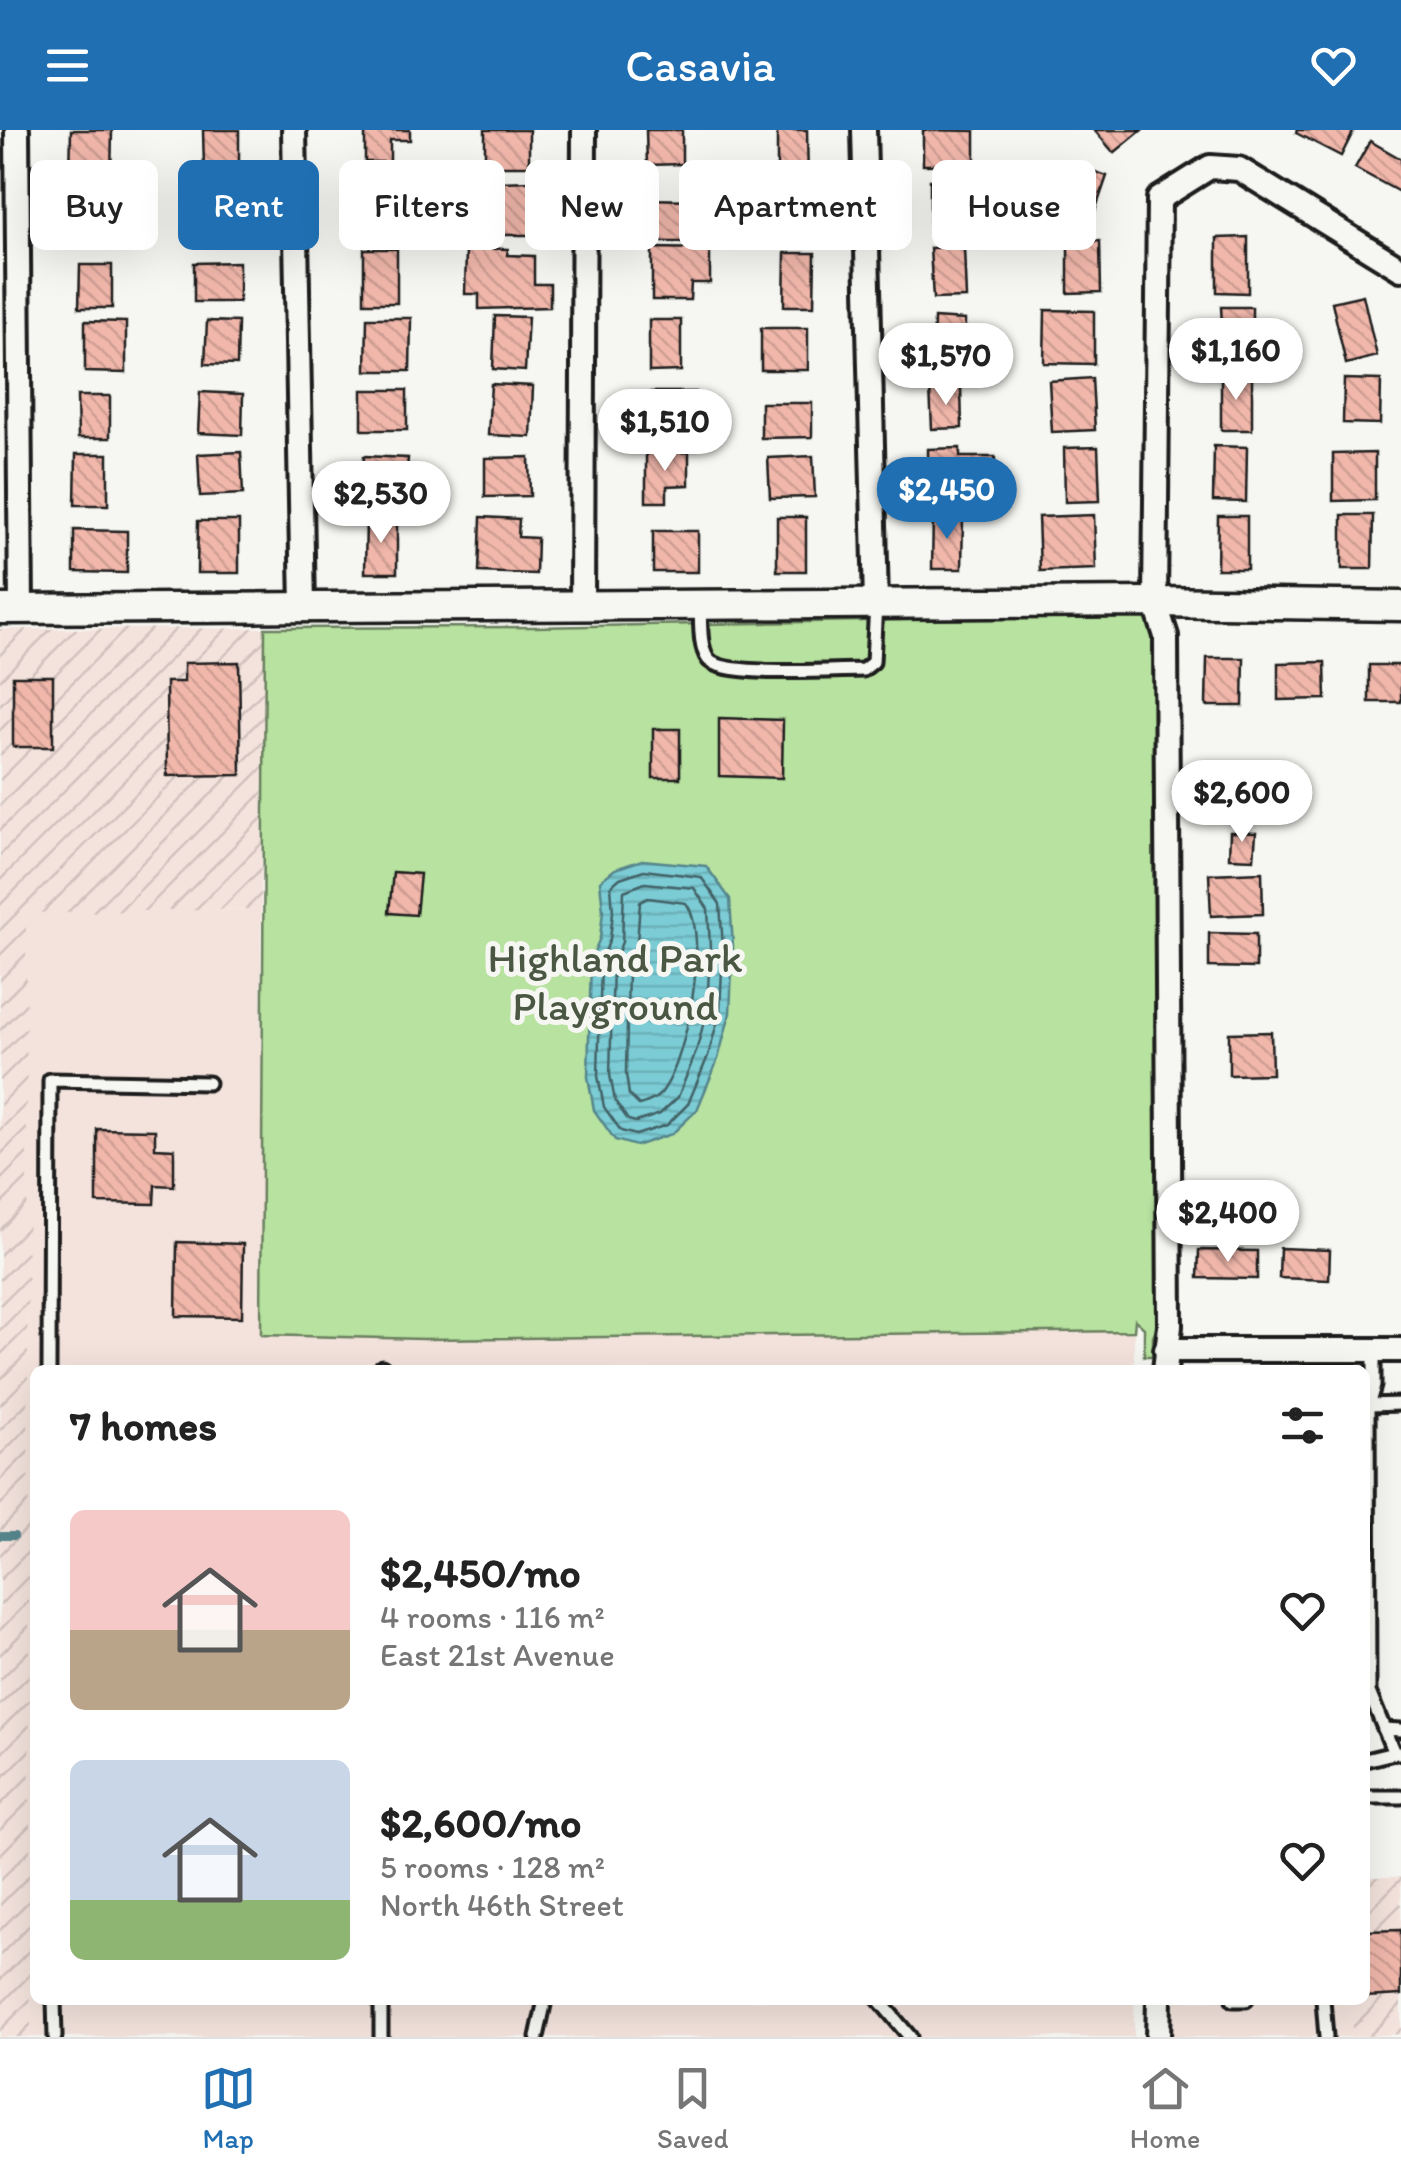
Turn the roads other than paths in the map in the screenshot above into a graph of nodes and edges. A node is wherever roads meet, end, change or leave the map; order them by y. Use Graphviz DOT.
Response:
graph roads {
  1 [pos="17,130"];
  2 [pos="294,130"];
  3 [pos="584,130"];
  4 [pos="864,130"];
  5 [pos="1401,269"];
  6 [pos="1156,602"];
  7 [pos="876,603"];
  8 [pos="700,606"];
  9 [pos="1401,606"];
  10 [pos="582,607"];
  11 [pos="303,608"];
  12 [pos="10,609"];
  13 [pos="208,1083"];
  14 [pos="1374,1350"];
  15 [pos="1401,1350"];
  16 [pos="1166,1360"];
  17 [pos="49,1365"];
  18 [pos="1370,1398"];
  19 [pos="1370,1404"];
  20 [pos="1401,1404"];
  21 [pos="1370,1694"];
  22 [pos="1384,1729"];
  23 [pos="1401,1730"];
  24 [pos="1397,1753"];
  25 [pos="1370,1759"];
  26 [pos="1370,1797"];
  27 [pos="1401,1797"];
  28 [pos="54,2005"];
  29 [pos="381,2005"];
  30 [pos="544,2005"];
  31 [pos="883,2005"];
  32 [pos="1159,2005"];
  33 [pos="1323,2005"];
  34 [pos="55,2037"];
  35 [pos="381,2037"];
  36 [pos="537,2037"];
  37 [pos="910,2037"];
  38 [pos="1158,2037"];
  39 [pos="1326,2037"];
  1 -- 12 [label="street"];
  2 -- 11 [label="street"];
  3 -- 10 [label="street"];
  4 -- 7 [label="street"];
  5 -- 6 [label="street"];
  6 -- 7 [label="street"];
  6 -- 9 [label="street"];
  6 -- 16 [label="street"];
  7 -- 8 [label="street"];
  7 -- 8 [label="lane"];
  8 -- 10 [label="street"];
  10 -- 11 [label="street"];
  11 -- 12 [label="street"];
  13 -- 17 [label="lane"];
  14 -- 15 [label="street"];
  14 -- 16 [label="street"];
  14 -- 18 [label="lane"];
  19 -- 20 [label="lane"];
  21 -- 22 [label="lane"];
  22 -- 23 [label="lane"];
  22 -- 24 [label="lane"];
  24 -- 25 [label="lane"];
  26 -- 27 [label="lane"];
  28 -- 34 [label="lane"];
  29 -- 35 [label="lane"];
  30 -- 36 [label="lane"];
  31 -- 37 [label="lane"];
  32 -- 38 [label="street"];
  33 -- 39 [label="lane"];
}
